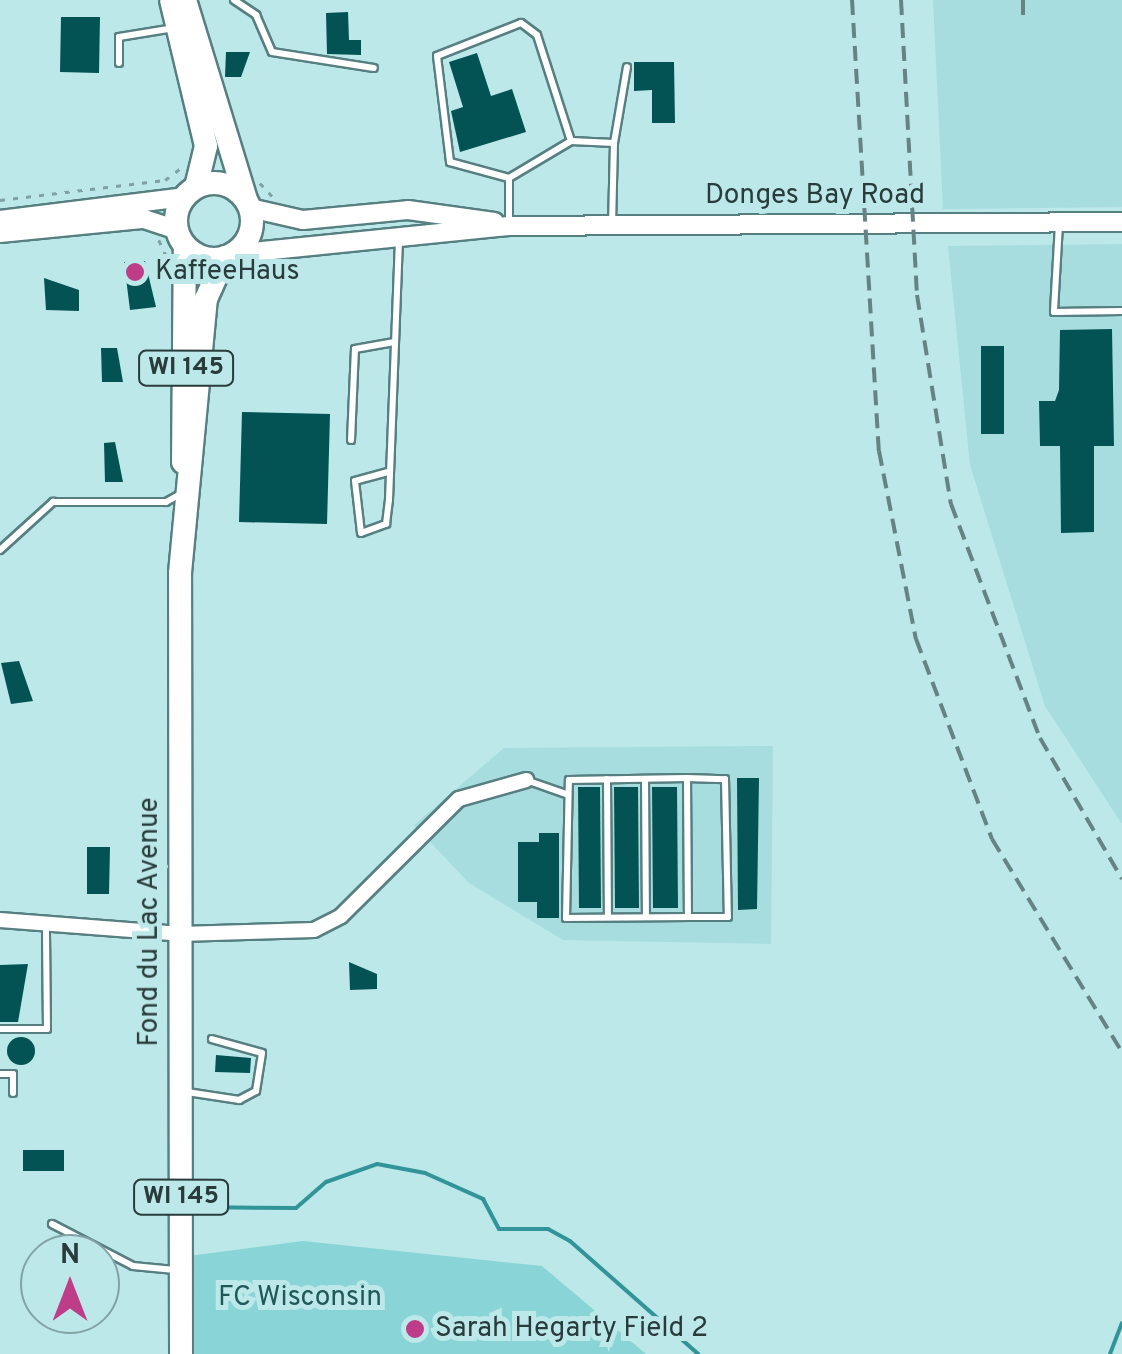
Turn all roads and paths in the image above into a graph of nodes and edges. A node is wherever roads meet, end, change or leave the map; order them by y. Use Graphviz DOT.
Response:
graph roads {
  1 [pos="171,0"];
  2 [pos="185,0"];
  3 [pos="234,0"];
  4 [pos="175,28"];
  5 [pos="118,63"];
  6 [pos="626,67"];
  7 [pos="374,68"];
  8 [pos="571,141"];
  9 [pos="614,142"];
  10 [pos="186,157"];
  11 [pos="256,176"];
  12 [pos="509,178"];
  13 [pos="190,192"];
  14 [pos="0,200"];
  15 [pos="283,203"];
  16 [pos="248,204"];
  17 [pos="0,220"];
  18 [pos="1122,222"];
  19 [pos="1059,223"];
  20 [pos="612,225"];
  21 [pos="509,226"];
  22 [pos="0,233"];
  23 [pos="148,233"];
  24 [pos="399,233"];
  25 [pos="181,238"];
  26 [pos="229,255"];
  27 [pos="168,264"];
  28 [pos="1122,312"];
  29 [pos="394,342"];
  30 [pos="351,440"];
  31 [pos="388,472"];
  32 [pos="186,490"];
  33 [pos="0,550"];
  34 [pos="687,778"];
  35 [pos="645,779"];
  36 [pos="526,780"];
  37 [pos="607,780"];
  38 [pos="566,794"];
  39 [pos="688,917"];
  40 [pos="608,918"];
  41 [pos="646,918"];
  42 [pos="0,920"];
  43 [pos="46,926"];
  44 [pos="180,934"];
  45 [pos="0,1030"];
  46 [pos="212,1039"];
  47 [pos="0,1074"];
  48 [pos="180,1092"];
  49 [pos="13,1093"];
  50 [pos="52,1224"];
  51 [pos="181,1271"];
  52 [pos="181,1354"];
  1 -- 4 [label="main road, WI 145"];
  2 -- 16 [label="main road"];
  3 -- 7 [label="lane"];
  4 -- 5 [label="lane"];
  4 -- 13 [label="main road, WI 145"];
  6 -- 9 [label="lane"];
  8 -- 9 [label="lane"];
  8 -- 12 [label="lane"];
  8 -- 12 [label="lane"];
  9 -- 20 [label="lane"];
  10 -- 14 [label="path"];
  11 -- 15 [label="path"];
  12 -- 21 [label="lane"];
  13 -- 16 [label="main road"];
  13 -- 17 [label="street"];
  13 -- 25 [label="main road, WI 145"];
  16 -- 21 [label="street, Donges Bay Road"];
  16 -- 26 [label="main road, WI 145"];
  18 -- 19 [label="street, Donges Bay Road"];
  19 -- 20 [label="street, Donges Bay Road"];
  19 -- 28 [label="lane"];
  20 -- 21 [label="street, Donges Bay Road"];
  21 -- 24 [label="street, Donges Bay Road"];
  22 -- 25 [label="street"];
  23 -- 27 [label="path"];
  24 -- 26 [label="street, Donges Bay Road"];
  24 -- 29 [label="lane"];
  25 -- 26 [label="main road"];
  25 -- 32 [label="main road, Fond du Lac Avenue / WI 145"];
  26 -- 32 [label="main road, Fond du Lac Avenue / WI 145"];
  29 -- 30 [label="lane"];
  29 -- 31 [label="lane"];
  31 -- 31 [label="lane"];
  32 -- 33 [label="lane"];
  32 -- 44 [label="main road, Fond du Lac Avenue / WI 145"];
  34 -- 35 [label="lane"];
  34 -- 39 [label="lane"];
  34 -- 39 [label="lane"];
  35 -- 37 [label="lane"];
  35 -- 41 [label="lane"];
  36 -- 38 [label="lane"];
  36 -- 44 [label="street"];
  37 -- 38 [label="lane"];
  37 -- 40 [label="lane"];
  38 -- 40 [label="lane"];
  39 -- 41 [label="lane"];
  40 -- 41 [label="lane"];
  42 -- 43 [label="street"];
  43 -- 44 [label="street"];
  43 -- 45 [label="lane"];
  44 -- 48 [label="main road, Fond du Lac Avenue / WI 145"];
  46 -- 48 [label="lane"];
  47 -- 49 [label="lane"];
  48 -- 51 [label="main road, Fond du Lac Avenue / WI 145"];
  50 -- 51 [label="lane"];
  51 -- 52 [label="main road, Fond du Lac Avenue / WI 145"];
}
